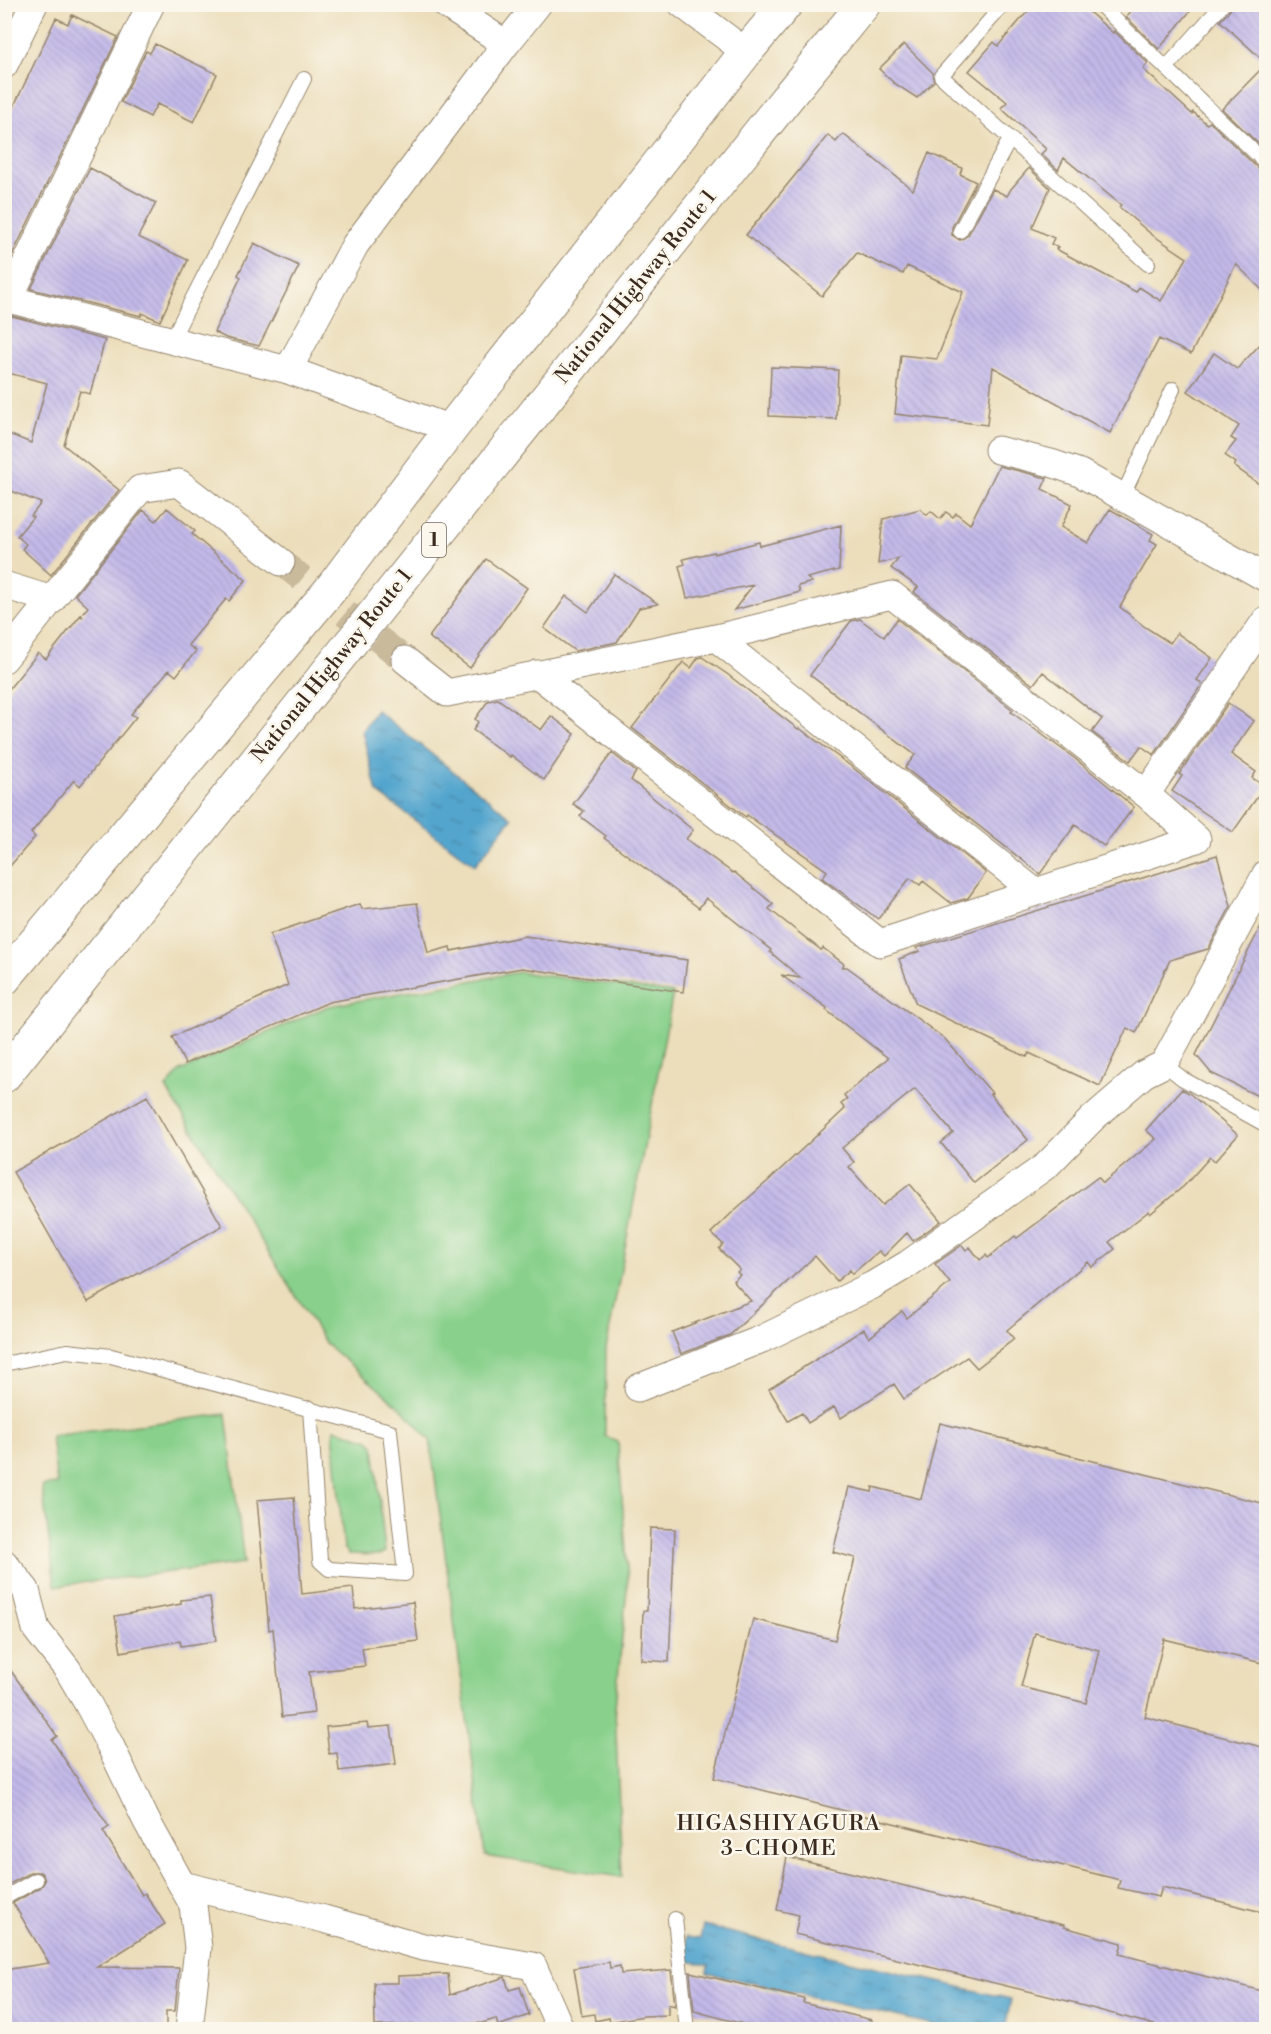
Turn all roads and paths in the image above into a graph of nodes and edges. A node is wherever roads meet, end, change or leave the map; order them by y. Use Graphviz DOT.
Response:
graph roads {
  1 [pos="34,4"];
  2 [pos="151,4"];
  3 [pos="445,4"];
  4 [pos="538,4"];
  5 [pos="682,4"];
  6 [pos="786,4"];
  7 [pos="864,4"];
  8 [pos="1004,4"];
  9 [pos="1099,4"];
  10 [pos="1223,4"];
  11 [pos="506,44"];
  12 [pos="746,52"];
  13 [pos="4,65"];
  14 [pos="1166,68"];
  15 [pos="304,79"];
  16 [pos="1010,139"];
  17 [pos="1266,163"];
  18 [pos="960,231"];
  19 [pos="1148,264"];
  20 [pos="7,298"];
  21 [pos="171,340"];
  22 [pos="288,370"];
  23 [pos="1173,389"];
  24 [pos="452,429"];
  25 [pos="998,450"];
  26 [pos="1122,497"];
  27 [pos="281,562"];
  28 [pos="1266,578"];
  29 [pos="4,585"];
  30 [pos="52,600"];
  31 [pos="1266,620"];
  32 [pos="1266,631"];
  33 [pos="716,638"];
  34 [pos="4,659"];
  35 [pos="405,660"];
  36 [pos="537,674"];
  37 [pos="1146,794"];
  38 [pos="1266,874"];
  39 [pos="1035,892"];
  40 [pos="4,979"];
  41 [pos="1164,1064"];
  42 [pos="4,1076"];
  43 [pos="1266,1125"];
  44 [pos="4,1364"];
  45 [pos="638,1388"];
  46 [pos="310,1408"];
  47 [pos="4,1563"];
  48 [pos="36,1880"];
  49 [pos="182,1885"];
  50 [pos="4,1898"];
  51 [pos="675,1919"];
  52 [pos="189,2030"];
  53 [pos="561,2030"];
  54 [pos="687,2030"];
  1 -- 13 [label="street"];
  2 -- 20 [label="street"];
  3 -- 11 [label="street"];
  4 -- 11 [label="street"];
  5 -- 12 [label="street"];
  6 -- 12 [label="highway"];
  7 -- 42 [label="highway, National Highway Route 1 / 1"];
  8 -- 16 [label="lane"];
  9 -- 14 [label="lane"];
  10 -- 14 [label="lane"];
  11 -- 22 [label="street"];
  12 -- 24 [label="highway"];
  14 -- 17 [label="lane"];
  15 -- 21 [label="lane"];
  16 -- 18 [label="lane"];
  16 -- 19 [label="lane"];
  20 -- 21 [label="street"];
  21 -- 22 [label="street"];
  22 -- 24 [label="street"];
  23 -- 26 [label="lane"];
  24 -- 40 [label="highway"];
  25 -- 26 [label="street"];
  26 -- 28 [label="street"];
  27 -- 30 [label="street"];
  29 -- 30 [label="street"];
  30 -- 34 [label="street"];
  31 -- 32 [label="street"];
  31 -- 37 [label="street"];
  33 -- 36 [label="street"];
  33 -- 37 [label="street"];
  33 -- 39 [label="street"];
  35 -- 36 [label="street"];
  36 -- 39 [label="street"];
  37 -- 39 [label="street"];
  38 -- 41 [label="street"];
  41 -- 43 [label="lane"];
  41 -- 45 [label="street"];
  44 -- 46 [label="lane"];
  46 -- 46 [label="lane"];
  47 -- 49 [label="street"];
  48 -- 50 [label="lane"];
  49 -- 52 [label="street"];
  49 -- 53 [label="street"];
  51 -- 54 [label="lane"];
}
